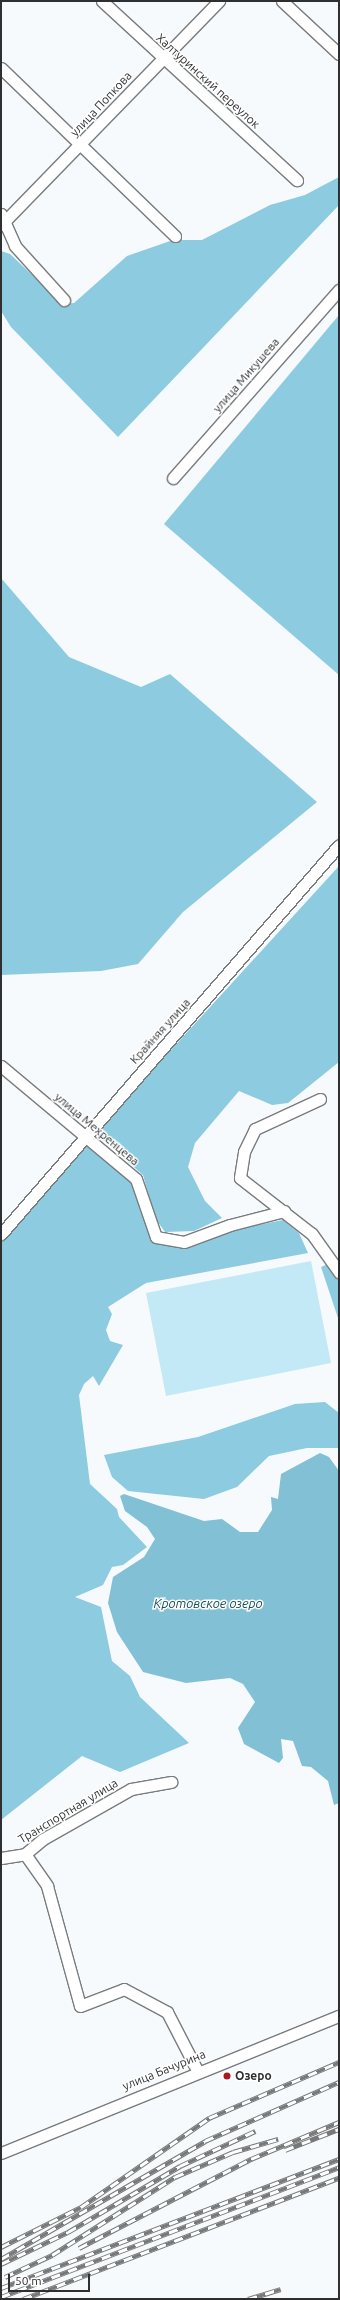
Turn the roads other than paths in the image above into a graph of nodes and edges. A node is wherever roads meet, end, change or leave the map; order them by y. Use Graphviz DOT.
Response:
graph roads {
  1 [pos="102,1"];
  2 [pos="219,1"];
  3 [pos="282,1"];
  4 [pos="339,54"];
  5 [pos="163,58"];
  6 [pos="1,68"];
  7 [pos="82,144"];
  8 [pos="297,180"];
  9 [pos="3,219"];
  10 [pos="175,236"];
  11 [pos="339,290"];
  12 [pos="64,300"];
  13 [pos="173,478"];
  14 [pos="339,845"];
  15 [pos="1,1066"];
  16 [pos="320,1099"];
  17 [pos="86,1135"];
  18 [pos="284,1211"];
  19 [pos="1,1234"];
  20 [pos="339,1272"];
  21 [pos="171,1782"];
  22 [pos="24,1854"];
  23 [pos="1,1858"];
  24 [pos="339,2016"];
  25 [pos="197,2070"];
  26 [pos="1,2153"];
  1 -- 5 [label="street, Халтуринский переулок"];
  2 -- 5 [label="street, улица Попкова"];
  3 -- 4 [label="street"];
  5 -- 7 [label="street, улица Попкова"];
  5 -- 8 [label="street, Халтуринский переулок"];
  6 -- 7 [label="street"];
  7 -- 9 [label="street, улица Попкова"];
  7 -- 10 [label="street"];
  9 -- 12 [label="street"];
  11 -- 13 [label="street, улица Микушева"];
  14 -- 17 [label="street, Крайняя улица"];
  15 -- 17 [label="street, улица Мехренцева"];
  16 -- 18 [label="street"];
  17 -- 18 [label="street, улица Мехренцева"];
  17 -- 19 [label="street, Крайняя улица"];
  18 -- 20 [label="street"];
  21 -- 22 [label="street, Транспортная улица"];
  22 -- 23 [label="street, Транспортная улица"];
  22 -- 25 [label="street"];
  24 -- 25 [label="street, улица Бачурина"];
  25 -- 26 [label="street, улица Бачурина"];
}
